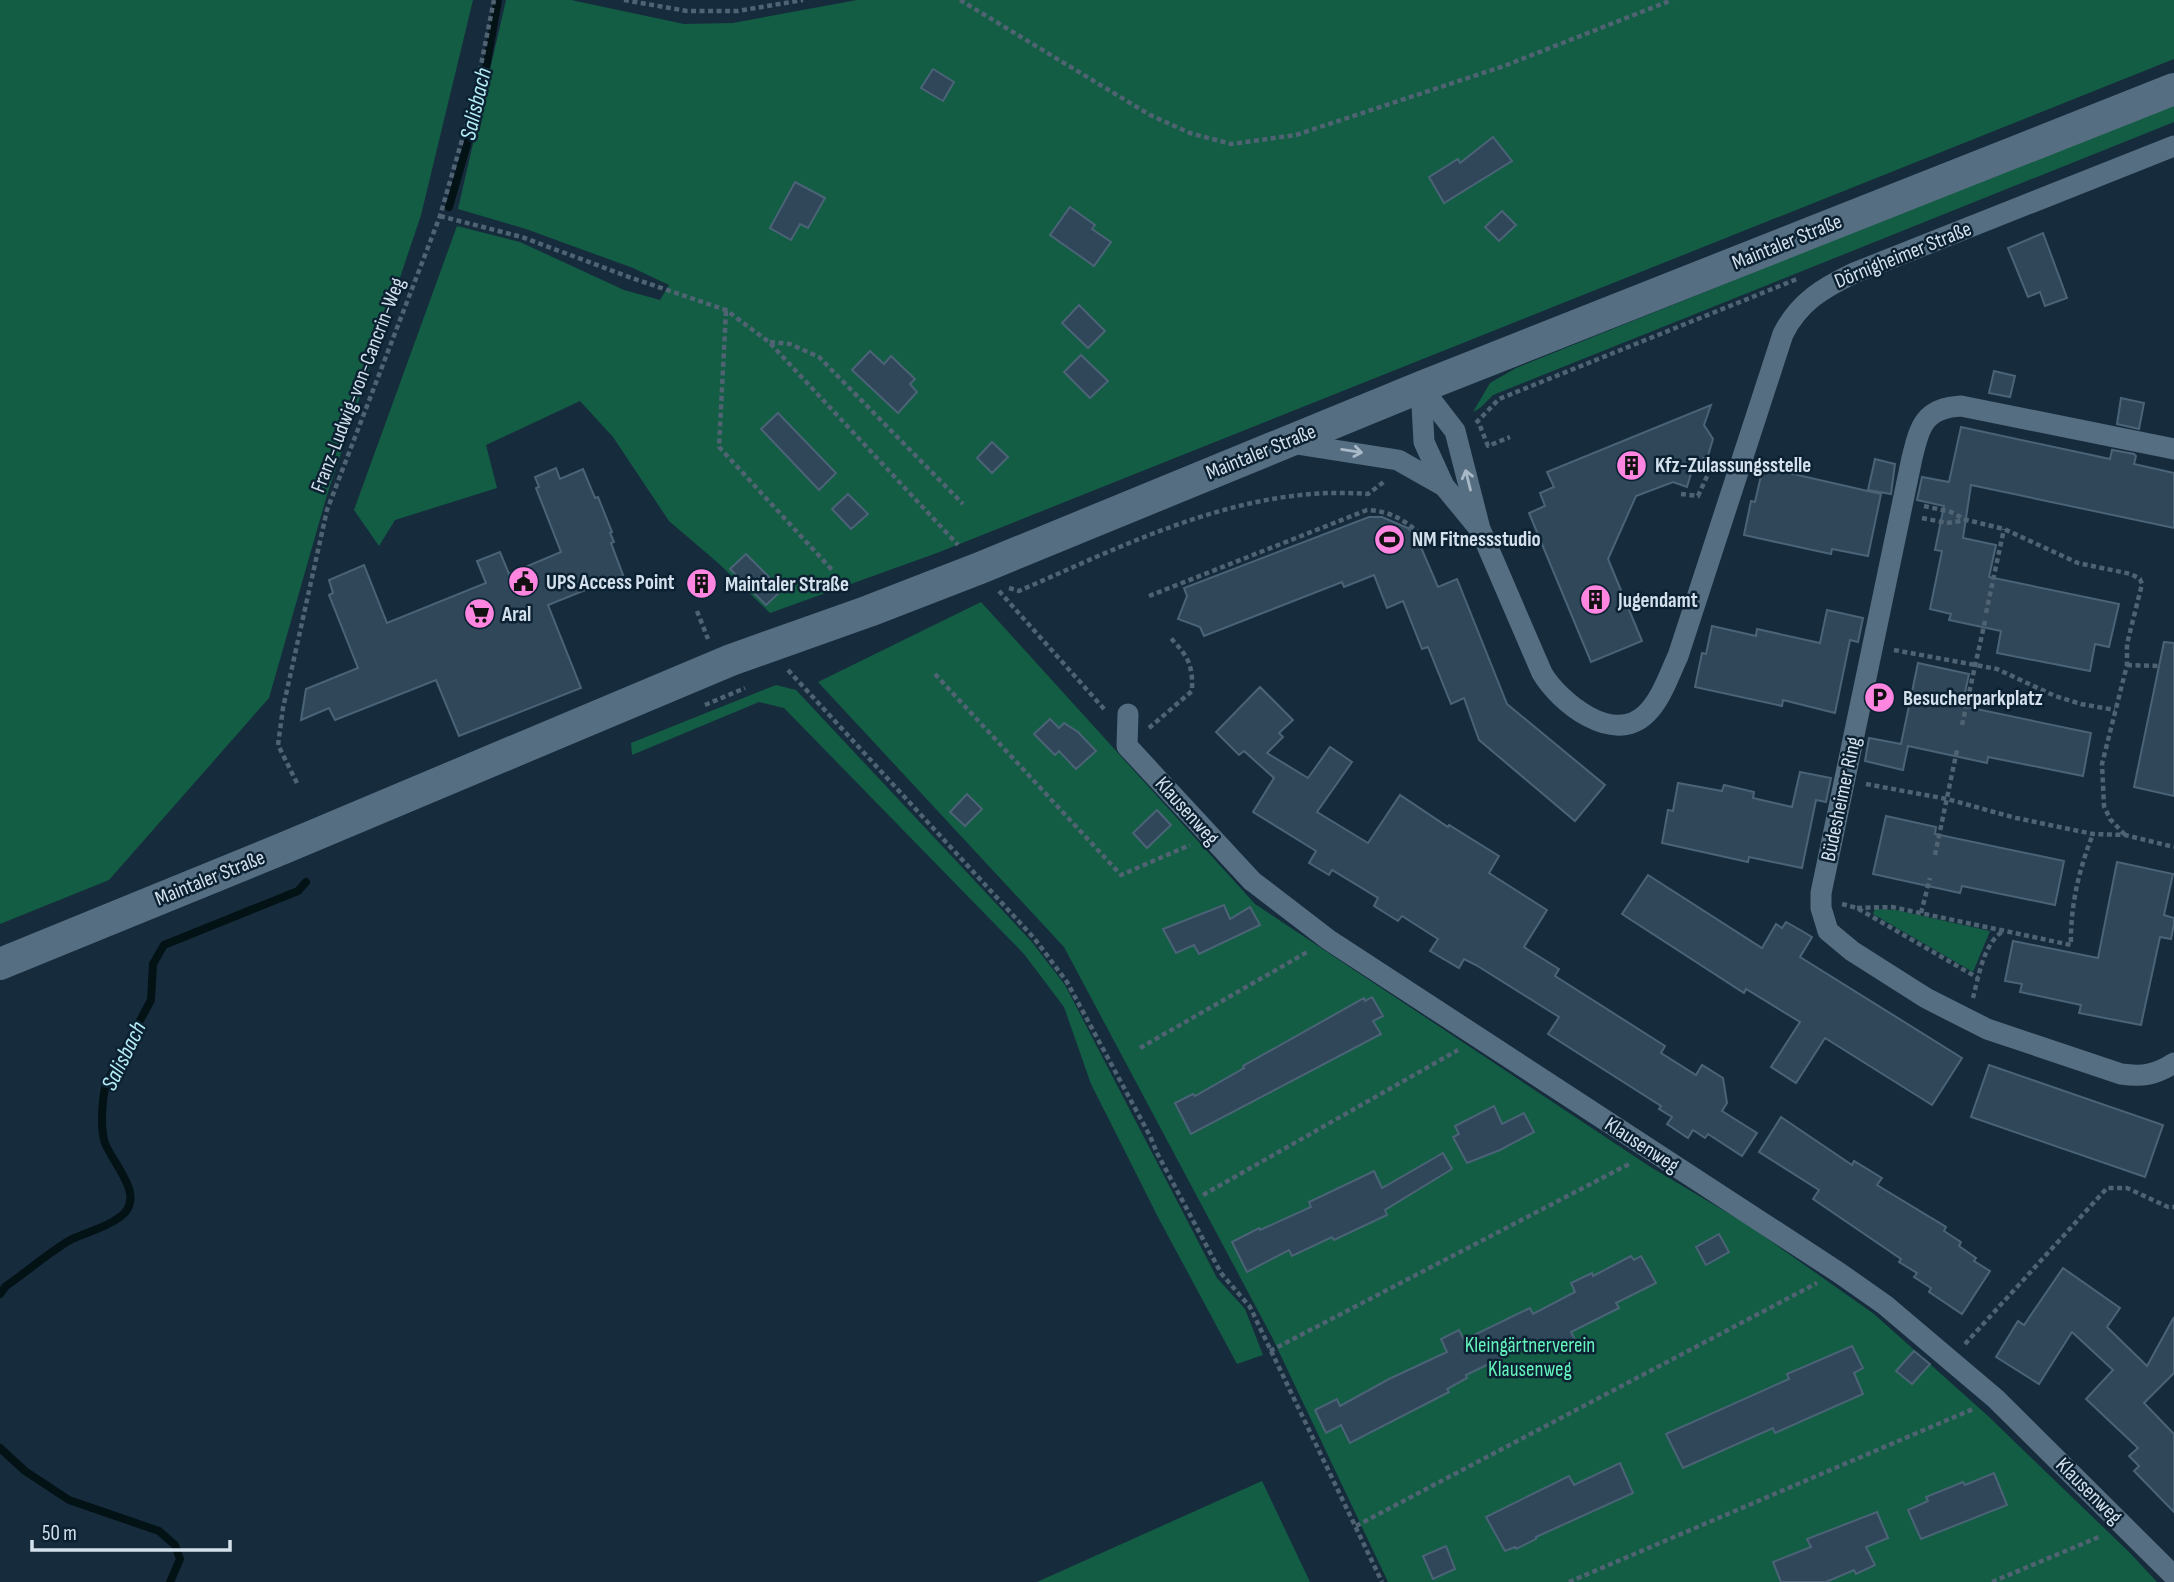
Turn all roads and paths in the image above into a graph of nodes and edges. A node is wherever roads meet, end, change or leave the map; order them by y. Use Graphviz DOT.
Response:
graph roads {
  1 [pos="494,0"];
  2 [pos="624,0"];
  3 [pos="803,0"];
  4 [pos="960,0"];
  5 [pos="1672,0"];
  6 [pos="2174,89"];
  7 [pos="2174,146"];
  8 [pos="440,216"];
  9 [pos="1784,284"];
  10 [pos="726,310"];
  11 [pos="769,342"];
  12 [pos="1421,387"];
  13 [pos="1479,422"];
  14 [pos="1455,430"];
  15 [pos="1510,437"];
  16 [pos="1284,442"];
  17 [pos="2174,449"];
  18 [pos="1719,451"];
  19 [pos="1398,460"];
  20 [pos="1444,486"];
  21 [pos="1681,494"];
  22 [pos="1903,501"];
  23 [pos="963,504"];
  24 [pos="1927,519"];
  25 [pos="1967,520"];
  26 [pos="1480,529"];
  27 [pos="2004,529"];
  28 [pos="1421,535"];
  29 [pos="952,540"];
  30 [pos="834,572"];
  31 [pos="1149,596"];
  32 [pos="1986,613"];
  33 [pos="1985,621"];
  34 [pos="1169,636"];
  35 [pos="1901,651"];
  36 [pos="1975,664"];
  37 [pos="2127,665"];
  38 [pos="2159,666"];
  39 [pos="787,670"];
  40 [pos="935,674"];
  41 [pos="2115,710"];
  42 [pos="1962,725"];
  43 [pos="1127,732"];
  44 [pos="1957,750"];
  45 [pos="297,783"];
  46 [pos="1874,786"];
  47 [pos="1947,799"];
  48 [pos="2092,834"];
  49 [pos="2125,835"];
  50 [pos="1210,837"];
  51 [pos="2174,847"];
  52 [pos="1935,855"];
  53 [pos="1930,878"];
  54 [pos="1921,913"];
  55 [pos="2003,931"];
  56 [pos="1329,940"];
  57 [pos="0,964"];
  58 [pos="1979,978"];
  59 [pos="1972,999"];
  60 [pos="1478,1038"];
  61 [pos="1140,1048"];
  62 [pos="2174,1063"];
  63 [pos="1653,1152"];
  64 [pos="1203,1195"];
  65 [pos="2174,1207"];
  66 [pos="1838,1272"];
  67 [pos="1270,1351"];
  68 [pos="1952,1360"];
  69 [pos="1996,1399"];
  70 [pos="1356,1526"];
  71 [pos="2124,1526"];
  72 [pos="2174,1576"];
  73 [pos="1382,1582"];
  74 [pos="1569,1582"];
  75 [pos="1992,1582"];
  1 -- 8 [label="path, Franz-Ludwig-von-Cancrin-Weg"];
  2 -- 3 [label="path"];
  4 -- 5 [label="path"];
  6 -- 12 [label="main road, Maintaler Straße"];
  7 -- 26 [label="street, Dörnigheimer Straße"];
  8 -- 10 [label="path"];
  8 -- 45 [label="path, Franz-Ludwig-von-Cancrin-Weg"];
  9 -- 13 [label="path"];
  10 -- 11 [label="path"];
  10 -- 30 [label="path"];
  11 -- 23 [label="path"];
  11 -- 29 [label="path"];
  12 -- 14 [label="street, Dörnigheimer Straße"];
  12 -- 16 [label="main road, Maintaler Straße"];
  12 -- 20 [label="street, Dörnigheimer Straße"];
  13 -- 14 [label="path"];
  13 -- 15 [label="path"];
  26 -- 14 [label="street, Dörnigheimer Straße, one-way"];
  16 -- 19 [label="street, Dörnigheimer Straße, one-way"];
  16 -- 57 [label="main road, Maintaler Straße"];
  17 -- 22 [label="street, Büdesheimer Ring"];
  18 -- 21 [label="path"];
  19 -- 20 [label="street, Dörnigheimer Straße"];
  19 -- 43 [label="path"];
  20 -- 26 [label="street, Dörnigheimer Straße"];
  22 -- 25 [label="path"];
  22 -- 62 [label="street, Büdesheimer Ring"];
  24 -- 25 [label="path"];
  25 -- 27 [label="path"];
  27 -- 32 [label="path"];
  27 -- 37 [label="path"];
  28 -- 31 [label="path"];
  33 -- 36 [label="path"];
  34 -- 43 [label="path"];
  35 -- 36 [label="path"];
  36 -- 41 [label="path"];
  36 -- 42 [label="path"];
  37 -- 38 [label="path"];
  37 -- 41 [label="path"];
  39 -- 67 [label="path"];
  40 -- 50 [label="path"];
  41 -- 49 [label="path"];
  43 -- 50 [label="street, Klausenweg"];
  44 -- 47 [label="path"];
  46 -- 47 [label="path"];
  47 -- 48 [label="path"];
  47 -- 52 [label="path"];
  48 -- 49 [label="path"];
  48 -- 55 [label="path"];
  49 -- 51 [label="path"];
  50 -- 56 [label="street, Klausenweg"];
  53 -- 54 [label="path"];
  54 -- 55 [label="path"];
  54 -- 58 [label="path"];
  55 -- 58 [label="path"];
  56 -- 60 [label="street, Klausenweg"];
  56 -- 61 [label="path"];
  58 -- 59 [label="path"];
  60 -- 63 [label="street, Klausenweg"];
  60 -- 64 [label="path"];
  63 -- 66 [label="street, Klausenweg"];
  63 -- 67 [label="path"];
  65 -- 68 [label="path"];
  66 -- 68 [label="street, Klausenweg"];
  66 -- 70 [label="path"];
  67 -- 70 [label="path"];
  68 -- 69 [label="street, Klausenweg"];
  69 -- 71 [label="street, Klausenweg"];
  69 -- 74 [label="path"];
  70 -- 73 [label="path"];
  71 -- 72 [label="street, Klausenweg"];
  71 -- 75 [label="path"];
}
